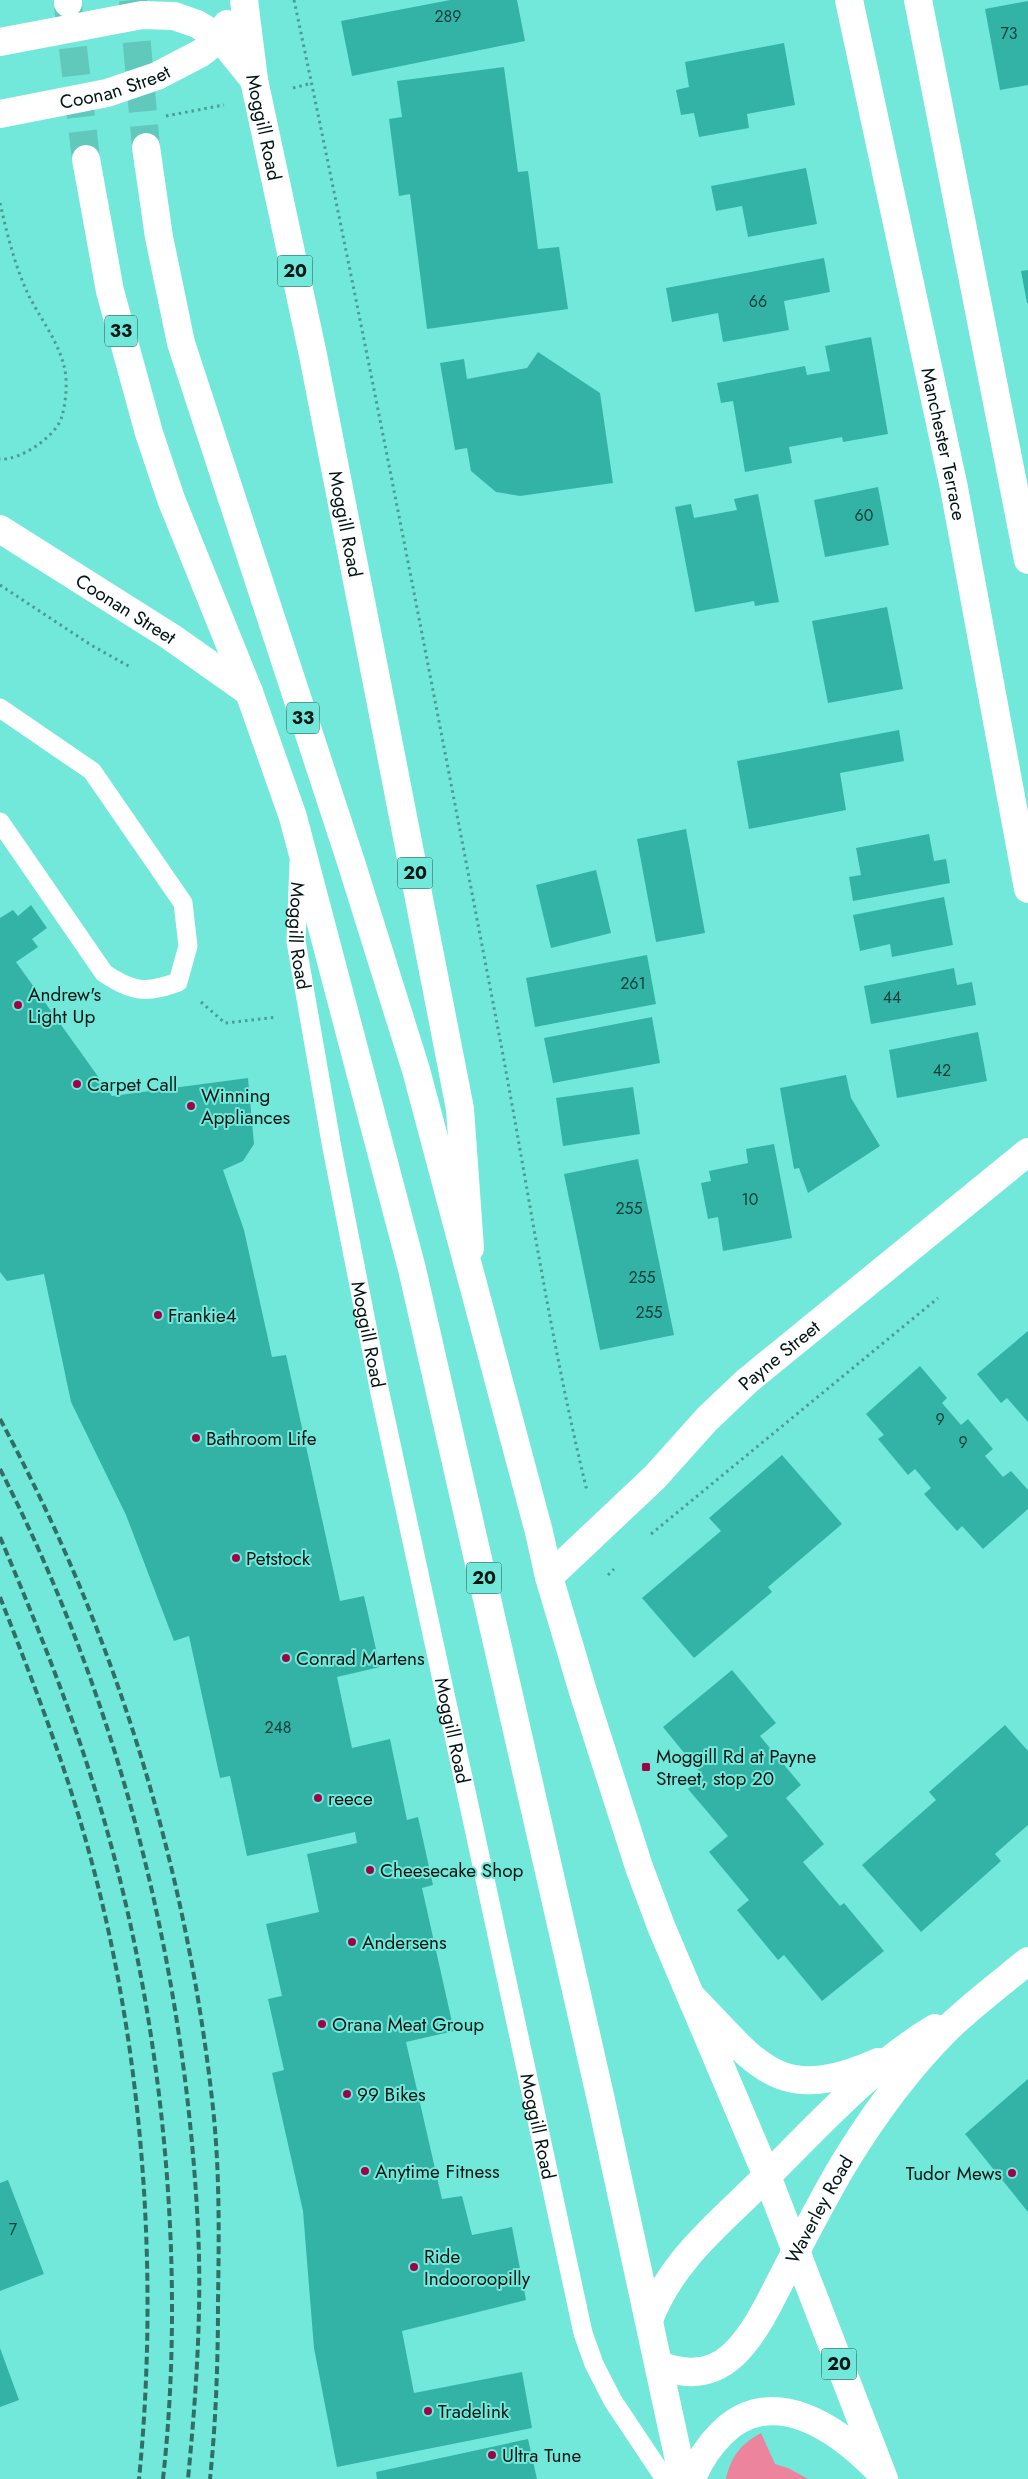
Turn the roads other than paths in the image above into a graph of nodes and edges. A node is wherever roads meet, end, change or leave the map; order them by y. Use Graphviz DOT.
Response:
graph roads {
  1 [pos="237,0"];
  2 [pos="244,0"];
  3 [pos="848,0"];
  4 [pos="918,0"];
  5 [pos="0,42"];
  6 [pos="210,45"];
  7 [pos="254,80"];
  8 [pos="0,114"];
  9 [pos="146,146"];
  10 [pos="86,159"];
  11 [pos="0,529"];
  12 [pos="1028,560"];
  13 [pos="249,692"];
  14 [pos="1,711"];
  15 [pos="0,822"];
  16 [pos="297,828"];
  17 [pos="1028,889"];
  18 [pos="1028,1152"];
  19 [pos="473,1287"];
  20 [pos="549,1577"];
  21 [pos="1028,1961"];
  22 [pos="690,1995"];
  23 [pos="965,2012"];
  24 [pos="897,2053"];
  25 [pos="767,2176"];
  26 [pos="796,2253"];
  27 [pos="649,2320"];
  28 [pos="660,2365"];
  29 [pos="883,2477"];
  30 [pos="666,2479"];
  31 [pos="683,2479"];
  32 [pos="692,2479"];
  1 -- 6 [label="main road"];
  2 -- 7 [label="main road, Moggill Road"];
  3 -- 17 [label="main road, Manchester Terrace"];
  4 -- 12 [label="main road"];
  5 -- 6 [label="main road, 20"];
  6 -- 7 [label="main road, 20"];
  6 -- 8 [label="main road, Coonan Street"];
  7 -- 19 [label="main road, Moggill Road / 20"];
  9 -- 19 [label="main road, Moggill Road / 33"];
  10 -- 13 [label="main road, Moggill Road / 33"];
  11 -- 13 [label="main road, Coonan Street"];
  13 -- 16 [label="main road, Moggill Road / 33"];
  14 -- 15 [label="lane"];
  16 -- 27 [label="main road, Moggill Road / 20"];
  16 -- 30 [label="lane, Moggill Road"];
  18 -- 20 [label="main road, Payne Street"];
  19 -- 20 [label="main road, Moggill Road / 20"];
  20 -- 22 [label="main road, Moggill Road / 20"];
  21 -- 23 [label="main road, Waverley Road"];
  22 -- 24 [label="main road"];
  22 -- 25 [label="main road, Moggill Road / 20"];
  23 -- 24 [label="main road, Waverley Road"];
  23 -- 26 [label="main road, Waverley Road"];
  24 -- 25 [label="main road, Waverley Road"];
  25 -- 26 [label="main road, Moggill Road / 20"];
  25 -- 27 [label="main road, Waverley Road"];
  26 -- 28 [label="main road, Waverley Road"];
  26 -- 29 [label="main road, Moggill Road / 20"];
  27 -- 28 [label="main road, Moggill Road / 20"];
  28 -- 31 [label="main road, Moggill Road / 20"];
  29 -- 32 [label="main road"];
}
